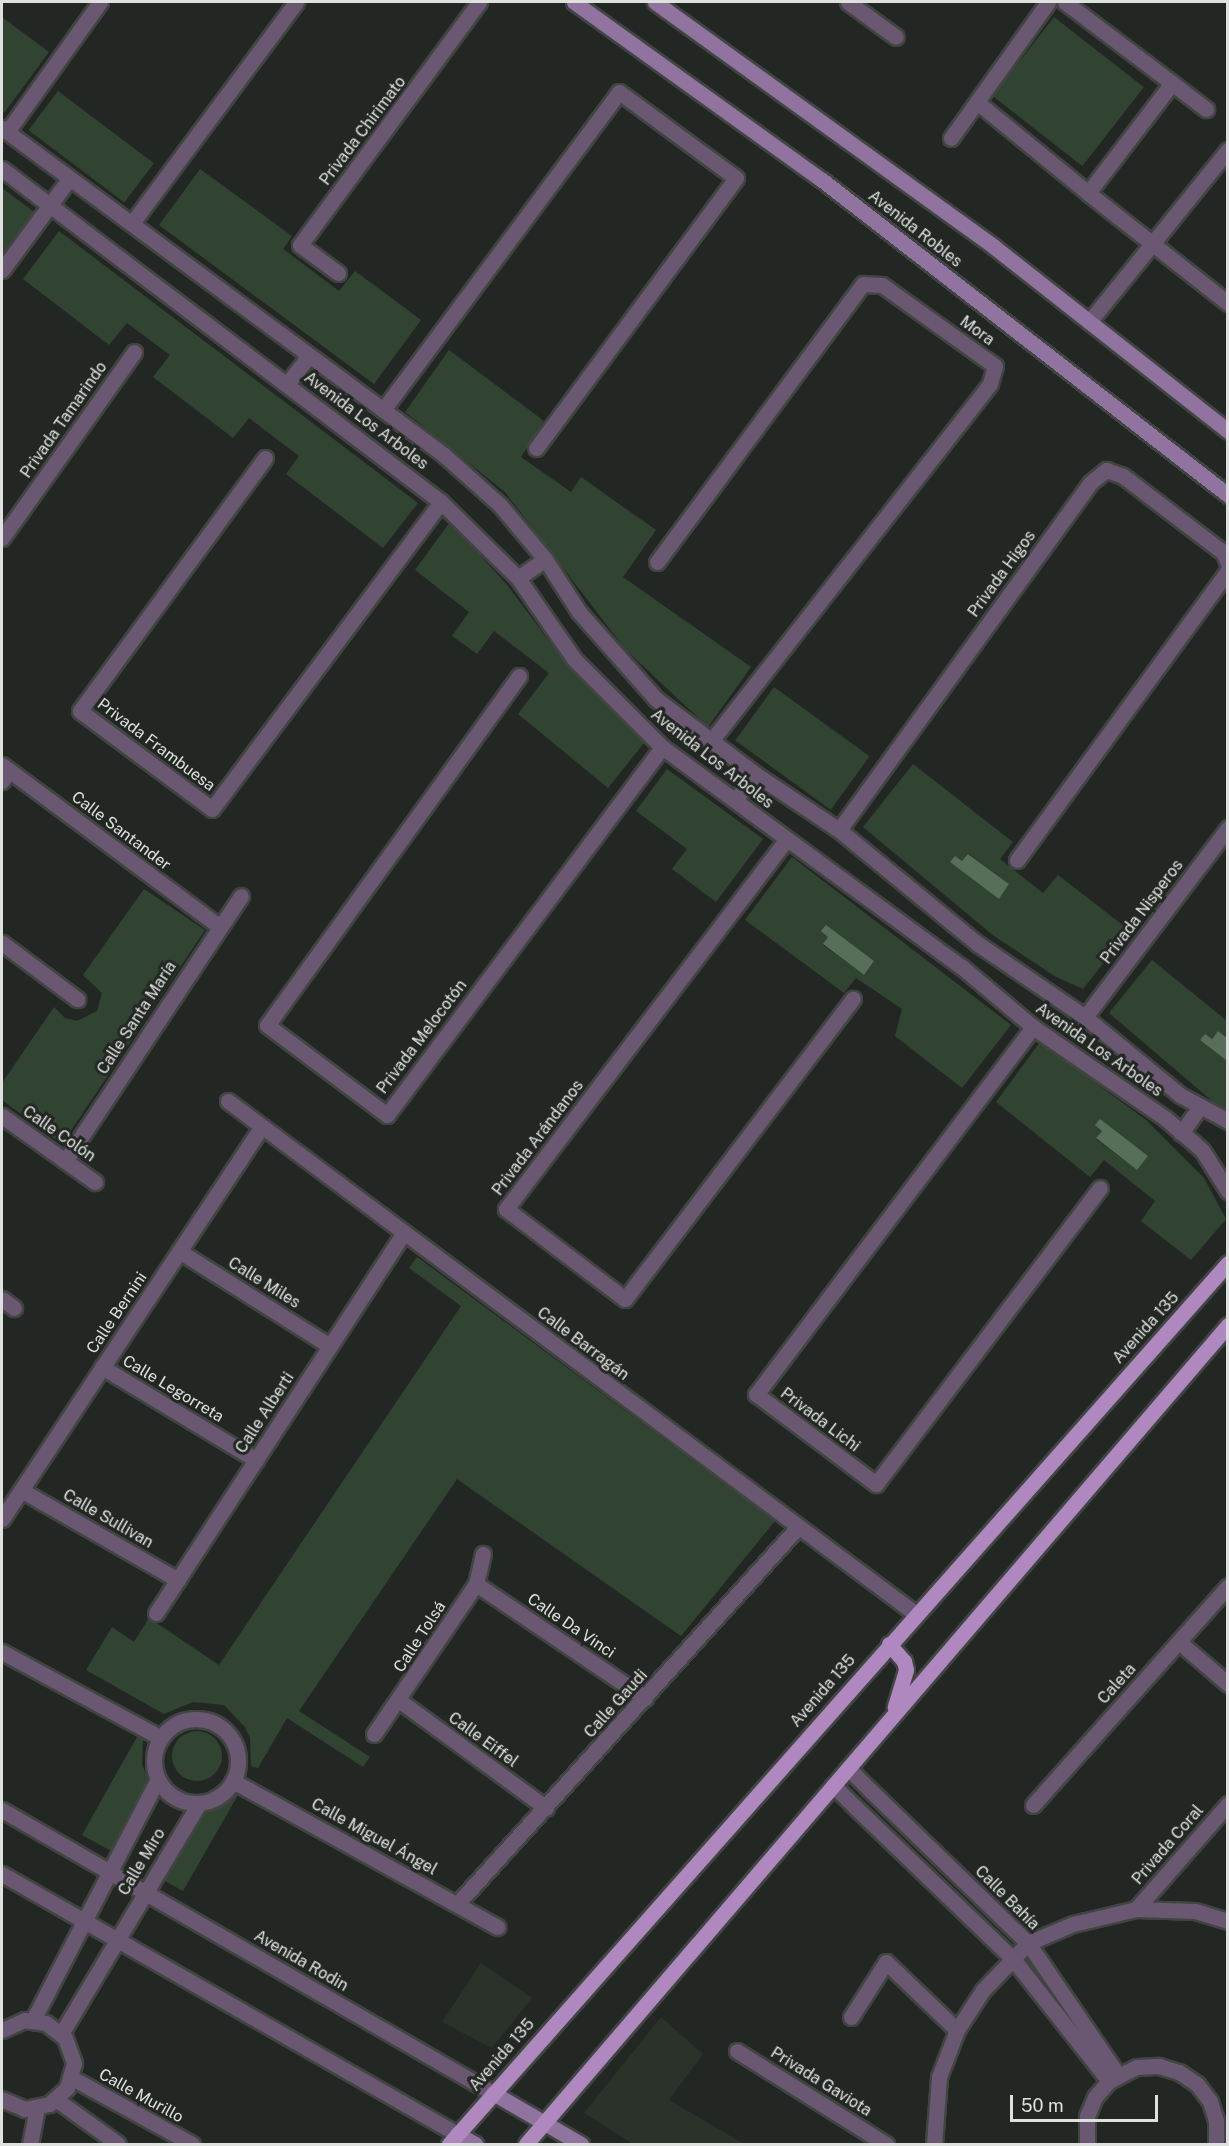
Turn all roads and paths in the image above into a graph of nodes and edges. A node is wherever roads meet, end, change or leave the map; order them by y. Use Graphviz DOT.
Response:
graph roads {
  1 [pos="99,2"];
  2 [pos="296,2"];
  3 [pos="479,2"];
  4 [pos="574,2"];
  5 [pos="655,2"];
  6 [pos="848,2"];
  7 [pos="1048,2"];
  8 [pos="1065,2"];
  9 [pos="896,38"];
  10 [pos="1172,83"];
  11 [pos="977,102"];
  12 [pos="1206,109"];
  13 [pos="4,130"];
  14 [pos="951,138"];
  15 [pos="1227,150"];
  16 [pos="2,169"];
  17 [pos="69,179"];
  18 [pos="1088,193"];
  19 [pos="49,206"];
  20 [pos="132,223"];
  21 [pos="1150,245"];
  22 [pos="2,270"];
  23 [pos="338,273"];
  24 [pos="1227,303"];
  25 [pos="1089,322"];
  26 [pos="134,352"];
  27 [pos="308,357"];
  28 [pos="287,384"];
  29 [pos="383,410"];
  30 [pos="1227,431"];
  31 [pos="536,448"];
  32 [pos="265,458"];
  33 [pos="1227,495"];
  34 [pos="441,502"];
  35 [pos="2,538"];
  36 [pos="545,559"];
  37 [pos="657,562"];
  38 [pos="1227,564"];
  39 [pos="1227,571"];
  40 [pos="518,578"];
  41 [pos="519,676"];
  42 [pos="712,740"];
  43 [pos="662,747"];
  44 [pos="4,772"];
  45 [pos="755,774"];
  46 [pos="735,800"];
  47 [pos="1227,828"];
  48 [pos="839,830"];
  49 [pos="786,840"];
  50 [pos="1017,860"];
  51 [pos="241,896"];
  52 [pos="219,926"];
  53 [pos="2,943"];
  54 [pos="978,944"];
  55 [pos="962,967"];
  56 [pos="77,999"];
  57 [pos="854,999"];
  58 [pos="1085,1017"];
  59 [pos="1033,1027"];
  60 [pos="228,1101"];
  61 [pos="1199,1108"];
  62 [pos="2,1116"];
  63 [pos="1227,1121"];
  64 [pos="262,1126"];
  65 [pos="1181,1133"];
  66 [pos="65,1161"];
  67 [pos="95,1182"];
  68 [pos="1100,1188"];
  69 [pos="1227,1191"];
  70 [pos="405,1233"];
  71 [pos="179,1251"];
  72 [pos="1227,1263"];
  73 [pos="1227,1325"];
  74 [pos="330,1346"];
  75 [pos="102,1367"];
  76 [pos="256,1460"];
  77 [pos="21,1490"];
  78 [pos="2,1519"];
  79 [pos="798,1527"];
  80 [pos="483,1554"];
  81 [pos="178,1580"];
  82 [pos="476,1584"];
  83 [pos="1227,1586"];
  84 [pos="156,1613"];
  85 [pos="916,1614"];
  86 [pos="1179,1642"];
  87 [pos="889,1644"];
  88 [pos="2,1652"];
  89 [pos="1227,1684"];
  90 [pos="645,1698"];
  91 [pos="400,1701"];
  92 [pos="892,1716"];
  93 [pos="374,1734"];
  94 [pos="161,1738"];
  95 [pos="848,1768"];
  96 [pos="158,1779"];
  97 [pos="233,1781"];
  98 [pos="833,1785"];
  99 [pos="199,1803"];
  100 [pos="1227,1804"];
  101 [pos="1033,1805"];
  102 [pos="546,1808"];
  103 [pos="2,1810"];
  104 [pos="110,1872"];
  105 [pos="2,1874"];
  106 [pos="145,1893"];
  107 [pos="458,1903"];
  108 [pos="1136,1909"];
  109 [pos="1227,1921"];
  110 [pos="84,1922"];
  111 [pos="497,1927"];
  112 [pos="117,1940"];
  113 [pos="1028,1943"];
  114 [pos="1013,1959"];
  115 [pos="851,2017"];
  116 [pos="33,2020"];
  117 [pos="2,2030"];
  118 [pos="957,2030"];
  119 [pos="62,2034"];
  120 [pos="737,2051"];
  121 [pos="72,2078"];
  122 [pos="1113,2078"];
  123 [pos="493,2093"];
  124 [pos="2,2099"];
  125 [pos="57,2100"];
  126 [pos="37,2108"];
  127 [pos="544,2122"];
  128 [pos="453,2139"];
  129 [pos="30,2145"];
  130 [pos="118,2145"];
  131 [pos="192,2145"];
  132 [pos="475,2145"];
  133 [pos="526,2145"];
  134 [pos="581,2145"];
  135 [pos="886,2145"];
  136 [pos="934,2145"];
  137 [pos="1087,2145"];
  138 [pos="1216,2145"];
  1 -- 13 [label="street"];
  2 -- 20 [label="street"];
  3 -- 23 [label="street, Privada Chirimato"];
  4 -- 33 [label="main road, Avenida Robles"];
  5 -- 25 [label="main road, Avenida Robles"];
  6 -- 9 [label="street"];
  7 -- 11 [label="street"];
  8 -- 10 [label="street"];
  10 -- 12 [label="street"];
  10 -- 18 [label="street"];
  11 -- 14 [label="street"];
  11 -- 18 [label="street"];
  13 -- 17 [label="street, Avenida Los Arboles"];
  15 -- 21 [label="street"];
  16 -- 19 [label="street, Avenida Los Arboles"];
  17 -- 19 [label="street"];
  17 -- 20 [label="street, Avenida Los Arboles"];
  18 -- 21 [label="street"];
  19 -- 22 [label="street"];
  19 -- 28 [label="street, Avenida Los Arboles"];
  20 -- 27 [label="street, Avenida Los Arboles"];
  21 -- 24 [label="street"];
  21 -- 25 [label="street"];
  25 -- 30 [label="main road, Avenida Robles"];
  26 -- 35 [label="street, Privada Tamarindo"];
  27 -- 28 [label="street"];
  27 -- 29 [label="street, Avenida Los Arboles"];
  28 -- 34 [label="street, Avenida Los Arboles"];
  29 -- 31 [label="street"];
  29 -- 36 [label="street, Avenida Los Arboles"];
  32 -- 34 [label="street, Privada Frambuesa"];
  34 -- 40 [label="street, Avenida Los Arboles"];
  36 -- 40 [label="street"];
  36 -- 42 [label="street, Avenida Los Arboles"];
  37 -- 42 [label="street, Mora"];
  38 -- 48 [label="street, Privada Higos"];
  39 -- 50 [label="street"];
  40 -- 43 [label="street, Avenida Los Arboles"];
  41 -- 43 [label="street, Privada Melocotón"];
  42 -- 45 [label="street, Avenida Los Arboles"];
  43 -- 46 [label="street, Avenida Los Arboles"];
  44 -- 52 [label="street, Calle Santander"];
  45 -- 46 [label="street"];
  45 -- 48 [label="street, Avenida Los Arboles"];
  46 -- 49 [label="street, Avenida Los Arboles"];
  47 -- 58 [label="street, Privada Nisperos"];
  48 -- 54 [label="street, Avenida Los Arboles"];
  49 -- 55 [label="street, Avenida Los Arboles"];
  49 -- 57 [label="street, Privada Arándanos"];
  51 -- 52 [label="street, Calle Santa María"];
  52 -- 66 [label="street, Calle Santa María"];
  53 -- 56 [label="street"];
  54 -- 55 [label="street"];
  54 -- 58 [label="street, Avenida Los Arboles"];
  55 -- 59 [label="street, Avenida Los Arboles"];
  58 -- 61 [label="street, Avenida Los Arboles"];
  59 -- 65 [label="street, Avenida Los Arboles"];
  59 -- 68 [label="street, Privada Lichi"];
  60 -- 64 [label="street, Calle Barragán"];
  61 -- 63 [label="street, Avenida Los Arboles"];
  61 -- 65 [label="street"];
  62 -- 66 [label="street, Calle Colón"];
  64 -- 70 [label="street, Calle Barragán"];
  64 -- 71 [label="street, Calle Bernini"];
  65 -- 69 [label="street, Avenida Los Arboles"];
  66 -- 67 [label="street, Calle Colón"];
  70 -- 74 [label="street, Calle Alberti"];
  70 -- 79 [label="street, Calle Barragán"];
  71 -- 74 [label="street, Calle Miles"];
  71 -- 75 [label="street, Calle Bernini"];
  72 -- 85 [label="main road, Avenida 135"];
  73 -- 92 [label="main road"];
  74 -- 76 [label="street, Calle Alberti"];
  75 -- 76 [label="street, Calle Legorreta"];
  75 -- 77 [label="street, Calle Bernini"];
  76 -- 81 [label="street, Calle Alberti"];
  77 -- 78 [label="street, Calle Bernini"];
  77 -- 81 [label="street, Calle Sullivan"];
  79 -- 85 [label="street, Calle Barragán"];
  79 -- 90 [label="street, Calle Gaudi"];
  80 -- 82 [label="street, Calle Tolsá"];
  81 -- 84 [label="street, Calle Alberti"];
  82 -- 90 [label="street, Calle Da Vinci"];
  82 -- 91 [label="street, Calle Tolsá"];
  83 -- 86 [label="street, Caleta"];
  85 -- 87 [label="main road, Avenida 135"];
  86 -- 89 [label="street"];
  86 -- 101 [label="street, Caleta"];
  87 -- 92 [label="main road"];
  87 -- 123 [label="main road, Avenida 135"];
  88 -- 94 [label="street"];
  90 -- 102 [label="street, Calle Gaudi"];
  91 -- 93 [label="street, Calle Tolsá"];
  91 -- 102 [label="street, Calle Eiffel"];
  92 -- 95 [label="main road"];
  94 -- 96 [label="street"];
  94 -- 97 [label="street"];
  95 -- 98 [label="main road"];
  95 -- 113 [label="street, Calle Bahía"];
  96 -- 99 [label="street"];
  96 -- 104 [label="street, Calle Miro"];
  97 -- 99 [label="street"];
  97 -- 107 [label="street, Calle Miguel Ángel"];
  98 -- 114 [label="street"];
  98 -- 127 [label="main road"];
  99 -- 106 [label="street, Calle Miro"];
  100 -- 108 [label="street, Privada Coral"];
  102 -- 107 [label="street, Calle Gaudi"];
  103 -- 104 [label="street, Avenida Rodin"];
  104 -- 106 [label="street, Avenida Rodin"];
  104 -- 110 [label="street, Calle Miro"];
  105 -- 110 [label="street"];
  106 -- 112 [label="street, Calle Miro"];
  106 -- 123 [label="street, Avenida Rodin"];
  107 -- 111 [label="street, Calle Miguel Ángel"];
  108 -- 109 [label="street"];
  108 -- 113 [label="street"];
  110 -- 112 [label="street"];
  110 -- 116 [label="street, Calle Miro"];
  112 -- 119 [label="street, Calle Miro"];
  112 -- 128 [label="street"];
  113 -- 114 [label="street"];
  113 -- 122 [label="street, Calle Bahía"];
  114 -- 118 [label="street"];
  114 -- 122 [label="street"];
  115 -- 118 [label="street"];
  116 -- 117 [label="street"];
  116 -- 119 [label="street"];
  118 -- 136 [label="street"];
  119 -- 121 [label="street"];
  120 -- 135 [label="street, Privada Gaviota"];
  121 -- 125 [label="street"];
  121 -- 131 [label="street, Calle Murillo"];
  122 -- 137 [label="street"];
  122 -- 138 [label="street"];
  123 -- 127 [label="main road, Avenida Rodin"];
  123 -- 128 [label="main road, Avenida 135"];
  124 -- 126 [label="street"];
  125 -- 126 [label="street"];
  125 -- 130 [label="street"];
  126 -- 129 [label="street"];
  127 -- 133 [label="main road"];
  127 -- 134 [label="main road, Avenida Rodin"];
  128 -- 132 [label="main road"];
}
